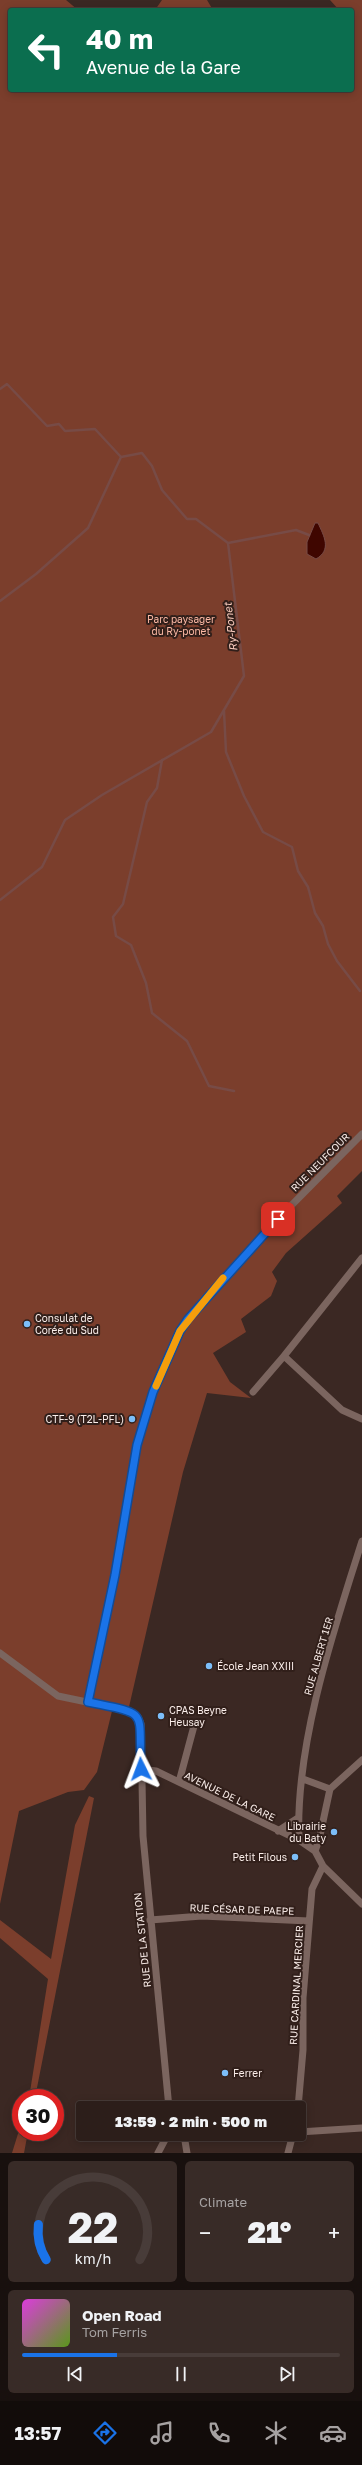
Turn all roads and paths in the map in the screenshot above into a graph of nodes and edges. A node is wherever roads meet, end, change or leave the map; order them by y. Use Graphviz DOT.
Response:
graph roads {
  1 [pos="362,1134"];
  2 [pos="362,1258"];
  3 [pos="284,1356"];
  4 [pos="253,1392"];
  5 [pos="362,1419"];
  6 [pos="362,1542"];
  7 [pos="0,1653"];
  8 [pos="88,1702"];
  9 [pos="194,1726"];
  10 [pos="362,1760"];
  11 [pos="141,1769"];
  12 [pos="303,1779"];
  13 [pos="179,1782"];
  14 [pos="330,1789"];
  15 [pos="298,1818"];
  16 [pos="278,1831"];
  17 [pos="299,1840"];
  18 [pos="315,1851"];
  19 [pos="324,1866"];
  20 [pos="362,1904"];
  21 [pos="150,1920"];
  22 [pos="309,1921"];
  23 [pos="167,2101"];
  24 [pos="298,2101"];
  25 [pos="362,2128"];
  26 [pos="306,2132"];
  27 [pos="164,2141"];
  28 [pos="184,2141"];
  29 [pos="291,2141"];
  30 [pos="158,2153"];
  31 [pos="187,2153"];
  32 [pos="288,2153"];
  1 -- 8 [label="street, RUE NEUFCOUR"];
  2 -- 3 [label="street"];
  3 -- 4 [label="street"];
  3 -- 5 [label="street"];
  6 -- 12 [label="street, RUE ALBERT 1ER"];
  7 -- 8 [label="street"];
  8 -- 11 [label="street"];
  9 -- 13 [label="street"];
  10 -- 14 [label="street"];
  11 -- 13 [label="street, AVENUE DE LA GARE"];
  11 -- 21 [label="street, RUE DE LA STATION"];
  12 -- 14 [label="street"];
  12 -- 15 [label="street, RUE ALBERT 1ER"];
  13 -- 16 [label="street, AVENUE DE LA GARE"];
  14 -- 18 [label="street"];
  15 -- 16 [label="street"];
  15 -- 17 [label="street, RUE ALBERT 1ER"];
  16 -- 17 [label="street, AVENUE DE LA GARE"];
  17 -- 18 [label="street, AVENUE DE LA GARE"];
  18 -- 19 [label="street, AVENUE DE LA GARE"];
  19 -- 20 [label="street, AVENUE DE LA GARE"];
  19 -- 22 [label="street, RUE CARDINAL MERCIER"];
  21 -- 22 [label="street, RUE CÉSAR DE PAEPE"];
  21 -- 23 [label="street, RUE DE LA STATION"];
  22 -- 24 [label="street, RUE CARDINAL MERCIER"];
  25 -- 26 [label="street"];
  27 -- 30 [label="street"];
  28 -- 31 [label="street"];
  29 -- 32 [label="street"];
}
